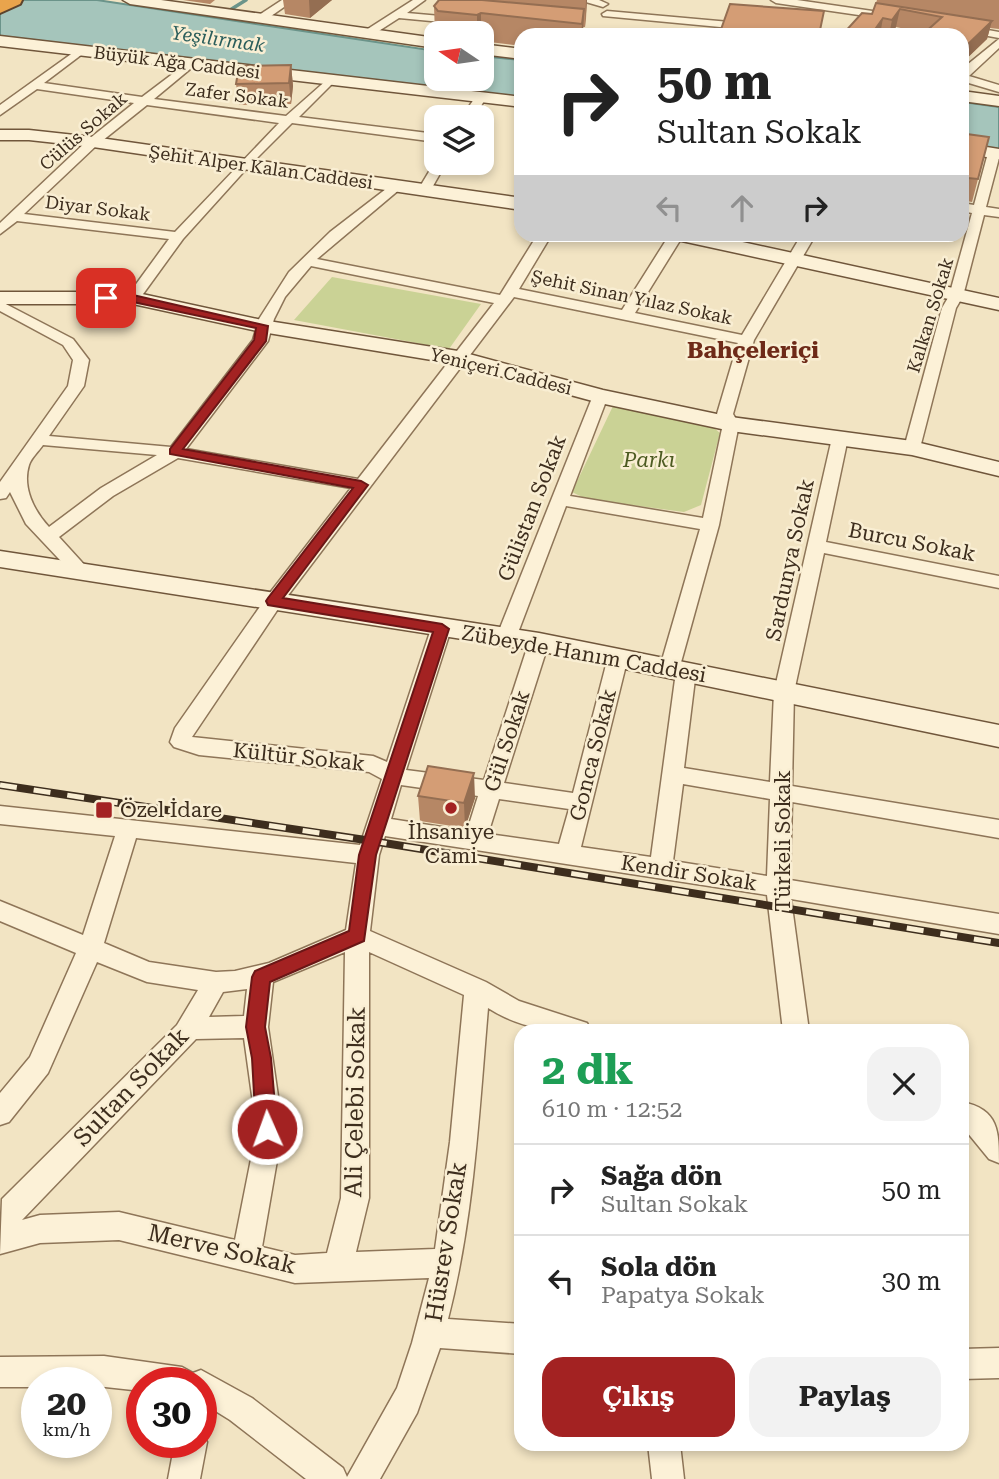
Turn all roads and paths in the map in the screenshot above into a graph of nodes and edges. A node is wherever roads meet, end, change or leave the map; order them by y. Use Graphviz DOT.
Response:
graph roads {
  1 [pos="13,0"];
  2 [pos="130,0"];
  3 [pos="260,0"];
  4 [pos="289,0"];
  5 [pos="420,0"];
  6 [pos="584,0"];
  7 [pos="616,0"];
  8 [pos="776,0"];
  9 [pos="0,7"];
  10 [pos="237,8"];
  11 [pos="605,9"];
  12 [pos="397,15"];
  13 [pos="260,19"];
  14 [pos="917,20"];
  15 [pos="460,21"];
  16 [pos="843,25"];
  17 [pos="944,25"];
  18 [pos="602,28"];
  19 [pos="767,28"];
  20 [pos="796,28"];
  21 [pos="960,28"];
  22 [pos="969,30"];
  23 [pos="367,34"];
  24 [pos="999,35"];
  25 [pos="0,41"];
  26 [pos="424,41"];
  27 [pos="999,42"];
  28 [pos="81,50"];
  29 [pos="494,51"];
  30 [pos="994,52"];
  31 [pos="514,53"];
  32 [pos="191,63"];
  33 [pos="969,72"];
  34 [pos="969,79"];
  35 [pos="329,81"];
  36 [pos="34,85"];
  37 [pos="999,89"];
  38 [pos="480,97"];
  39 [pos="969,97"];
  40 [pos="145,100"];
  41 [pos="514,101"];
  42 [pos="999,101"];
  43 [pos="475,105"];
  44 [pos="0,111"];
  45 [pos="289,120"];
  46 [pos="0,135"];
  47 [pos="424,137"];
  48 [pos="93,142"];
  49 [pos="969,149"];
  50 [pos="996,153"];
  51 [pos="244,164"];
  52 [pos="433,175"];
  53 [pos="395,186"];
  54 [pos="425,190"];
  55 [pos="514,203"];
  56 [pos="969,208"];
  57 [pos="981,210"];
  58 [pos="999,213"];
  59 [pos="13,217"];
  60 [pos="0,230"];
  61 [pos="178,236"];
  62 [pos="540,242"];
  63 [pos="672,242"];
  64 [pos="713,242"];
  65 [pos="805,242"];
  66 [pos="795,260"];
  67 [pos="306,261"];
  68 [pos="506,296"];
  69 [pos="956,296"];
  70 [pos="0,298"];
  71 [pos="133,298"];
  72 [pos="999,304"];
  73 [pos="0,306"];
  74 [pos="626,315"];
  75 [pos="262,326"];
  76 [pos="746,340"];
  77 [pos="458,358"];
  78 [pos="600,396"];
  79 [pos="731,424"];
  80 [pos="841,438"];
  81 [pos="38,440"];
  82 [pos="912,448"];
  83 [pos="175,452"];
  84 [pos="21,464"];
  85 [pos="999,469"];
  86 [pos="361,485"];
  87 [pos="0,494"];
  88 [pos="559,500"];
  89 [pos="710,525"];
  90 [pos="48,537"];
  91 [pos="817,546"];
  92 [pos="0,559"];
  93 [pos="81,571"];
  94 [pos="999,582"];
  95 [pos="273,601"];
  96 [pos="442,629"];
  97 [pos="506,638"];
  98 [pos="539,642"];
  99 [pos="618,657"];
  100 [pos="678,669"];
  101 [pos="784,692"];
  102 [pos="999,736"];
  103 [pos="673,774"];
  104 [pos="394,776"];
  105 [pos="491,790"];
  106 [pos="781,790"];
  107 [pos="581,802"];
  108 [pos="0,815"];
  109 [pos="377,826"];
  110 [pos="128,829"];
  111 [pos="999,829"];
  112 [pos="475,840"];
  113 [pos="568,854"];
  114 [pos="368,855"];
  115 [pos="661,867"];
  116 [pos="778,887"];
  117 [pos="0,911"];
  118 [pos="999,924"];
  119 [pos="358,936"];
  120 [pos="90,949"];
  121 [pos="261,977"];
  122 [pos="216,982"];
  123 [pos="477,989"];
  124 [pos="556,1024"];
  125 [pos="793,1024"];
  126 [pos="255,1027"];
  127 [pos="188,1028"];
  128 [pos="0,1113"];
  129 [pos="969,1115"];
  130 [pos="999,1150"];
  131 [pos="1,1239"];
  132 [pos="246,1256"];
  133 [pos="447,1263"];
  134 [pos="338,1267"];
  135 [pos="432,1333"];
  136 [pos="514,1338"];
  137 [pos="999,1363"];
  138 [pos="969,1364"];
  139 [pos="0,1372"];
  140 [pos="126,1375"];
  141 [pos="217,1397"];
  142 [pos="665,1451"];
  143 [pos="188,1458"];
  144 [pos="184,1479"];
  145 [pos="332,1479"];
  146 [pos="362,1479"];
  147 [pos="668,1479"];
  1 -- 9 [label="highway"];
  2 -- 10 [label="street"];
  3 -- 10 [label="street"];
  4 -- 13 [label="street"];
  5 -- 12 [label="street"];
  6 -- 11 [label="street"];
  7 -- 11 [label="street"];
  8 -- 16 [label="street"];
  10 -- 13 [label="street"];
  11 -- 18 [label="street"];
  11 -- 19 [label="street"];
  12 -- 15 [label="street"];
  12 -- 23 [label="street"];
  13 -- 23 [label="street"];
  14 -- 16 [label="street"];
  16 -- 20 [label="street"];
  17 -- 21 [label="street"];
  22 -- 24 [label="street"];
  23 -- 26 [label="street"];
  25 -- 28 [label="street, Büyük Ağa Caddesi"];
  27 -- 30 [label="street"];
  28 -- 32 [label="street, Büyük Ağa Caddesi"];
  28 -- 36 [label="street"];
  29 -- 31 [label="street"];
  30 -- 33 [label="street"];
  32 -- 35 [label="street, Büyük Ağa Caddesi"];
  32 -- 40 [label="street, Cülüs Sokak"];
  34 -- 37 [label="street"];
  35 -- 38 [label="street, Büyük Ağa Caddesi"];
  35 -- 45 [label="street"];
  36 -- 40 [label="street, Zafer Sokak"];
  36 -- 44 [label="street"];
  38 -- 41 [label="street, Büyük Ağa Caddesi"];
  38 -- 43 [label="street"];
  39 -- 42 [label="street"];
  40 -- 45 [label="street, Zafer Sokak"];
  40 -- 48 [label="street, Cülüs Sokak"];
  45 -- 47 [label="street, Zafer Sokak"];
  45 -- 51 [label="street"];
  46 -- 48 [label="street, Şehit Alper Kalan Caddesi"];
  48 -- 51 [label="street, Şehit Alper Kalan Caddesi"];
  48 -- 59 [label="street, Cülüs Sokak"];
  49 -- 50 [label="street"];
  50 -- 57 [label="street, Kalkan Sokak"];
  51 -- 53 [label="street, Şehit Alper Kalan Caddesi"];
  51 -- 61 [label="street"];
  52 -- 54 [label="street"];
  53 -- 54 [label="street, Şehit Alper Kalan Caddesi"];
  53 -- 67 [label="street"];
  54 -- 55 [label="street, Şehit Alper Kalan Caddesi"];
  56 -- 57 [label="street"];
  57 -- 58 [label="street"];
  57 -- 69 [label="street, Kalkan Sokak"];
  59 -- 60 [label="street, Cülüs Sokak"];
  59 -- 61 [label="street, Diyar Sokak"];
  61 -- 71 [label="street"];
  62 -- 68 [label="street"];
  63 -- 74 [label="street"];
  64 -- 66 [label="street"];
  65 -- 66 [label="street"];
  66 -- 69 [label="street"];
  66 -- 76 [label="street"];
  67 -- 68 [label="street, Şehit Sinan Yılaz Sokak"];
  67 -- 75 [label="street"];
  68 -- 74 [label="street, Şehit Sinan Yılaz Sokak"];
  68 -- 77 [label="street"];
  69 -- 72 [label="street"];
  69 -- 82 [label="street, Kalkan Sokak"];
  70 -- 71 [label="street, Yeniçeri Caddesi"];
  71 -- 75 [label="street, Yeniçeri Caddesi"];
  73 -- 81 [label="street"];
  74 -- 76 [label="street, Şehit Sinan Yılaz Sokak"];
  75 -- 77 [label="street, Yeniçeri Caddesi"];
  75 -- 83 [label="street"];
  76 -- 79 [label="street"];
  77 -- 78 [label="street, Yeniçeri Caddesi"];
  77 -- 86 [label="street"];
  78 -- 79 [label="street, Yeniçeri Caddesi"];
  78 -- 88 [label="street, Gülistan Sokak"];
  79 -- 80 [label="street, Yeniçeri Caddesi"];
  79 -- 89 [label="street"];
  80 -- 82 [label="street, Yeniçeri Caddesi"];
  80 -- 91 [label="street, Sardunya Sokak"];
  81 -- 83 [label="street"];
  81 -- 84 [label="street"];
  82 -- 85 [label="street, Yeniçeri Caddesi"];
  83 -- 86 [label="street"];
  83 -- 90 [label="street"];
  84 -- 87 [label="street"];
  84 -- 90 [label="street"];
  86 -- 95 [label="street"];
  88 -- 89 [label="street"];
  88 -- 97 [label="street, Gülistan Sokak"];
  89 -- 100 [label="street"];
  90 -- 93 [label="street"];
  91 -- 94 [label="street, Burcu Sokak"];
  91 -- 101 [label="street, Sardunya Sokak"];
  92 -- 93 [label="street, Zübeyde Hanım Caddesi"];
  93 -- 95 [label="street, Zübeyde Hanım Caddesi"];
  95 -- 96 [label="street, Zübeyde Hanım Caddesi"];
  95 -- 104 [label="street, Kültür Sokak"];
  96 -- 97 [label="street, Zübeyde Hanım Caddesi"];
  96 -- 104 [label="street, Ali Çelebi Sokak"];
  97 -- 98 [label="street, Zübeyde Hanım Caddesi"];
  98 -- 99 [label="street, Zübeyde Hanım Caddesi"];
  98 -- 105 [label="street, Gül Sokak"];
  99 -- 100 [label="street, Zübeyde Hanım Caddesi"];
  99 -- 107 [label="street, Gonca Sokak"];
  100 -- 101 [label="street, Zübeyde Hanım Caddesi"];
  100 -- 103 [label="street"];
  101 -- 102 [label="street, Zübeyde Hanım Caddesi"];
  101 -- 106 [label="street, Türkeli Sokak"];
  103 -- 106 [label="street"];
  103 -- 115 [label="street"];
  104 -- 105 [label="street, Kültür Sokak"];
  104 -- 109 [label="street, Ali Çelebi Sokak"];
  105 -- 107 [label="street, Kültür Sokak"];
  105 -- 112 [label="street, Gül Sokak"];
  106 -- 111 [label="street"];
  106 -- 116 [label="street, Türkeli Sokak"];
  107 -- 113 [label="street, Gonca Sokak"];
  108 -- 110 [label="street"];
  109 -- 112 [label="street, Kendir Sokak"];
  109 -- 114 [label="street, Ali Çelebi Sokak"];
  110 -- 114 [label="street"];
  110 -- 120 [label="street"];
  112 -- 113 [label="street, Kendir Sokak"];
  113 -- 115 [label="street, Kendir Sokak"];
  114 -- 119 [label="street, Ali Çelebi Sokak"];
  115 -- 116 [label="street, Kendir Sokak"];
  116 -- 118 [label="street, Kendir Sokak"];
  116 -- 125 [label="street, Türkeli Sokak"];
  117 -- 120 [label="street"];
  119 -- 121 [label="street"];
  119 -- 123 [label="street"];
  119 -- 134 [label="street, Ali Çelebi Sokak"];
  120 -- 122 [label="street"];
  120 -- 128 [label="street"];
  121 -- 122 [label="street"];
  121 -- 126 [label="street"];
  122 -- 127 [label="street, Sultan Sokak"];
  123 -- 124 [label="street"];
  123 -- 133 [label="street, Hüsrev Sokak"];
  126 -- 127 [label="street"];
  126 -- 132 [label="street"];
  127 -- 131 [label="street, Sultan Sokak"];
  129 -- 130 [label="street"];
  131 -- 132 [label="street, Merve Sokak"];
  132 -- 134 [label="street, Merve Sokak"];
  133 -- 134 [label="street, Merve Sokak"];
  133 -- 135 [label="street, Hüsrev Sokak"];
  135 -- 136 [label="street"];
  135 -- 146 [label="street, Hüsrev Sokak"];
  137 -- 138 [label="street"];
  139 -- 140 [label="street"];
  141 -- 145 [label="street"];
  142 -- 147 [label="street"];
  143 -- 144 [label="street"];
}
